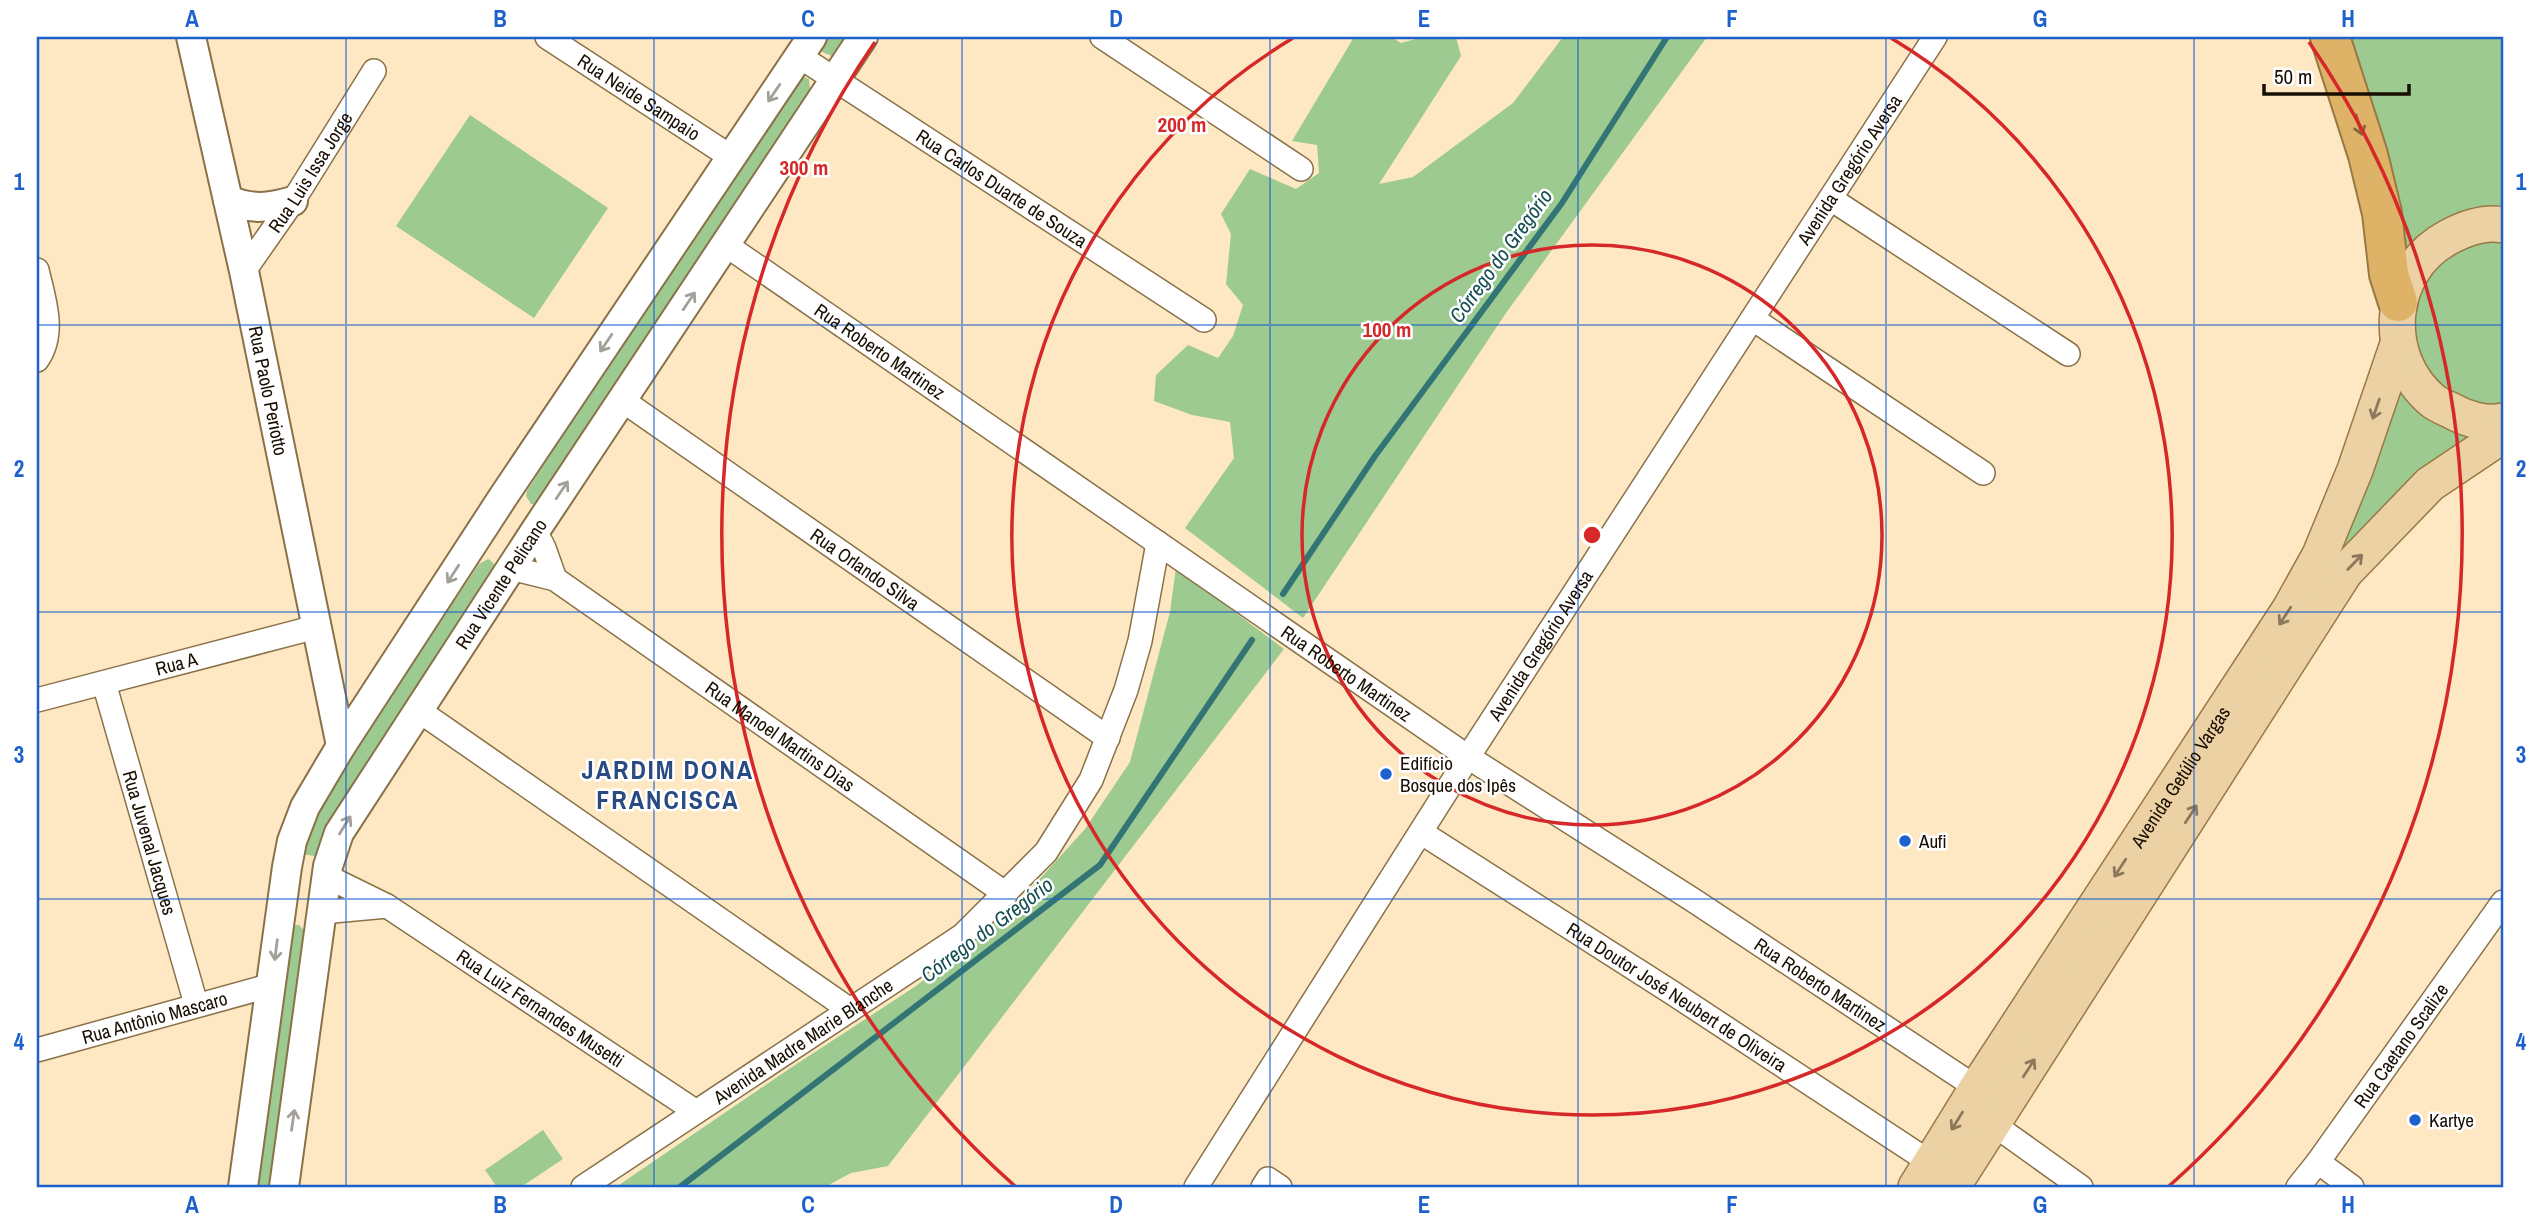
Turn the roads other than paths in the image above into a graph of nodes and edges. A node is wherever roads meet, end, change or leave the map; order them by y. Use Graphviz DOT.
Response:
graph roads {
  1 [pos="191,37"];
  2 [pos="547,37"];
  3 [pos="863,37"];
  4 [pos="1102,37"];
  5 [pos="1935,37"];
  6 [pos="2330,37"];
  7 [pos="805,47"];
  8 [pos="374,71"];
  9 [pos="835,79"];
  10 [pos="731,157"];
  11 [pos="1300,169"];
  12 [pos="1830,198"];
  13 [pos="228,200"];
  14 [pos="293,201"];
  15 [pos="2503,225"];
  16 [pos="726,245"];
  17 [pos="37,270"];
  18 [pos="244,271"];
  19 [pos="2398,302"];
  20 [pos="1754,319"];
  21 [pos="1204,320"];
  22 [pos="2398,344"];
  23 [pos="2068,354"];
  24 [pos="38,359"];
  25 [pos="622,400"];
  26 [pos="2503,421"];
  27 [pos="2503,435"];
  28 [pos="1983,473"];
  29 [pos="497,507"];
  30 [pos="535,531"];
  31 [pos="473,543"];
  32 [pos="1158,543"];
  33 [pos="511,568"];
  34 [pos="555,579"];
  35 [pos="316,627"];
  36 [pos="104,683"];
  37 [pos="37,701"];
  38 [pos="418,710"];
  39 [pos="1108,738"];
  40 [pos="341,746"];
  41 [pos="1468,757"];
  42 [pos="1422,833"];
  43 [pos="287,867"];
  44 [pos="328,877"];
  45 [pos="1006,894"];
  46 [pos="2503,902"];
  47 [pos="282,905"];
  48 [pos="387,906"];
  49 [pos="322,912"];
  50 [pos="272,985"];
  51 [pos="196,1004"];
  52 [pos="850,1010"];
  53 [pos="37,1050"];
  54 [pos="1977,1088"];
  55 [pos="695,1111"];
  56 [pos="1993,1124"];
  57 [pos="2318,1162"];
  58 [pos="1933,1179"];
  59 [pos="243,1187"];
  60 [pos="284,1187"];
  61 [pos="583,1187"];
  62 [pos="1196,1187"];
  63 [pos="1263,1187"];
  64 [pos="1280,1187"];
  65 [pos="2081,1187"];
  66 [pos="2298,1187"];
  67 [pos="2352,1187"];
  1 -- 13 [label="street, Rua Paolo Periotto"];
  2 -- 10 [label="street, Rua Neide Sampaio"];
  3 -- 9 [label="street, Rua Vicente Pelicano"];
  4 -- 11 [label="street"];
  5 -- 12 [label="street, Avenida Gregório Aversa"];
  6 -- 19 [label="highway, one-way"];
  7 -- 9 [label="street, Rua Carlos Duarte de Souza"];
  7 -- 10 [label="street, one-way"];
  8 -- 14 [label="street, Rua Luis Issa Jorge"];
  9 -- 16 [label="street, Rua Vicente Pelicano"];
  9 -- 21 [label="street, Rua Carlos Duarte de Souza"];
  10 -- 29 [label="street, one-way"];
  12 -- 20 [label="street, Avenida Gregório Aversa"];
  12 -- 23 [label="street"];
  13 -- 14 [label="street"];
  13 -- 18 [label="street, Rua Paolo Periotto"];
  14 -- 18 [label="street, Rua Luis Issa Jorge"];
  15 -- 19 [label="main road"];
  25 -- 16 [label="street, Rua Vicente Pelicano, one-way"];
  16 -- 32 [label="street, Rua Roberto Martinez"];
  17 -- 24 [label="street"];
  18 -- 35 [label="street, Rua Paolo Periotto"];
  19 -- 22 [label="main road"];
  20 -- 28 [label="street"];
  20 -- 41 [label="street, Avenida Gregório Aversa"];
  22 -- 26 [label="main road"];
  22 -- 54 [label="main road, Avenida Getúlio Vargas, one-way"];
  30 -- 25 [label="street, Rua Vicente Pelicano, one-way"];
  25 -- 39 [label="street, Rua Orlando Silva"];
  56 -- 27 [label="main road, Avenida Getúlio Vargas, one-way"];
  29 -- 30 [label="street"];
  29 -- 31 [label="street"];
  30 -- 33 [label="street, Rua Vicente Pelicano"];
  30 -- 34 [label="street"];
  31 -- 33 [label="street"];
  31 -- 40 [label="street, one-way"];
  32 -- 39 [label="street, Avenida Madre Marie Blanche"];
  32 -- 41 [label="street, Rua Roberto Martinez"];
  33 -- 34 [label="street, Rua Manoel Martins Dias"];
  33 -- 38 [label="street, Rua Vicente Pelicano"];
  34 -- 45 [label="street, Rua Manoel Martins Dias"];
  35 -- 36 [label="street, Rua A"];
  35 -- 40 [label="street, Rua Paolo Periotto"];
  36 -- 37 [label="street, Rua A"];
  36 -- 51 [label="street, Rua Juvenal Jacques"];
  44 -- 38 [label="street, Rua Vicente Pelicano, one-way"];
  38 -- 52 [label="street"];
  39 -- 45 [label="street, Avenida Madre Marie Blanche"];
  40 -- 43 [label="street"];
  41 -- 42 [label="street, Avenida Gregório Aversa"];
  41 -- 54 [label="street, Rua Roberto Martinez"];
  42 -- 58 [label="street, Rua Doutor José Neubert de Oliveira"];
  42 -- 62 [label="street, Avenida Gregório Aversa"];
  43 -- 44 [label="street"];
  43 -- 47 [label="street"];
  44 -- 48 [label="street, Rua Luiz Fernandes Musetti"];
  44 -- 49 [label="street, Rua Vicente Pelicano"];
  45 -- 52 [label="street, Avenida Madre Marie Blanche"];
  46 -- 57 [label="street, Rua Caetano Scalize"];
  47 -- 49 [label="street"];
  47 -- 50 [label="street, one-way"];
  48 -- 49 [label="street"];
  48 -- 55 [label="street, Rua Luiz Fernandes Musetti"];
  60 -- 49 [label="street, Rua Vicente Pelicano, one-way"];
  50 -- 51 [label="street, Rua Antônio Mascaro"];
  50 -- 59 [label="street"];
  51 -- 53 [label="street, Rua Antônio Mascaro"];
  52 -- 55 [label="street, Avenida Madre Marie Blanche"];
  54 -- 58 [label="main road, Avenida Getúlio Vargas, one-way"];
  55 -- 61 [label="street, Avenida Madre Marie Blanche"];
  56 -- 58 [label="main road, Avenida Getúlio Vargas"];
  56 -- 65 [label="street"];
  57 -- 66 [label="street, Rua Caetano Scalize"];
  57 -- 67 [label="street"];
  63 -- 64 [label="street"];
}
